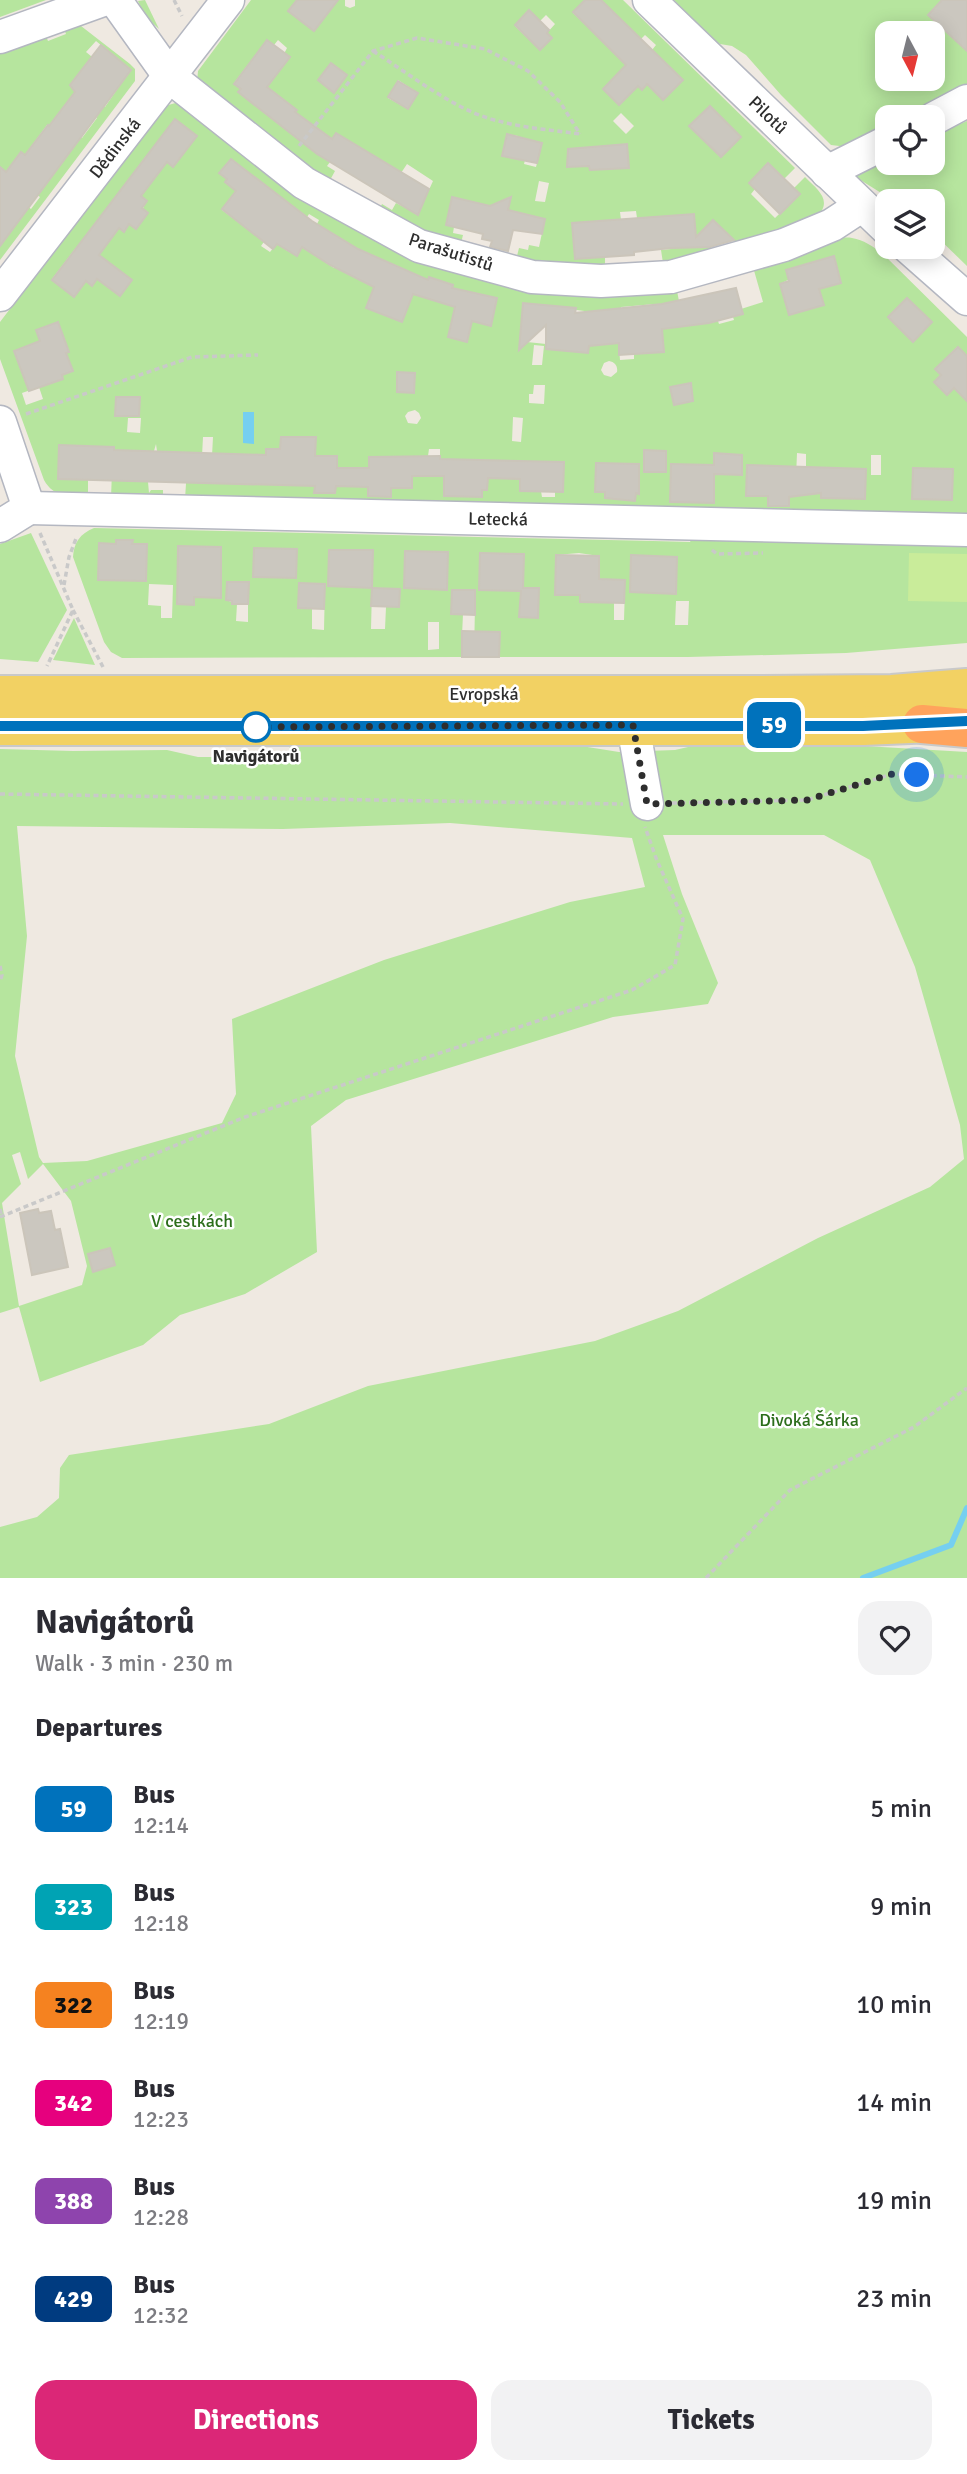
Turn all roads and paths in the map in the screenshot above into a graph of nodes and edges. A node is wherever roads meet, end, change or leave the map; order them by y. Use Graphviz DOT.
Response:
graph roads {
  1 [pos="103,0"];
  2 [pos="115,0"];
  3 [pos="174,0"];
  4 [pos="228,0"];
  5 [pos="649,0"];
  6 [pos="185,21"];
  7 [pos="0,37"];
  8 [pos="373,51"];
  9 [pos="170,77"];
  10 [pos="967,102"];
  11 [pos="945,113"];
  12 [pos="875,148"];
  13 [pos="283,167"];
  14 [pos="827,172"];
  15 [pos="861,206"];
  16 [pos="875,218"];
  17 [pos="922,259"];
  18 [pos="0,295"];
  19 [pos="967,299"];
  20 [pos="258,355"];
  21 [pos="0,422"];
  22 [pos="29,508"];
  23 [pos="0,526"];
  24 [pos="967,530"];
  25 [pos="84,531"];
  26 [pos="64,587"];
  27 [pos="73,610"];
  28 [pos="47,666"];
  29 [pos="104,671"];
  30 [pos="967,688"];
  31 [pos="0,695"];
  32 [pos="967,721"];
  33 [pos="922,724"];
  34 [pos="633,725"];
  35 [pos="0,726"];
  36 [pos="967,728"];
  37 [pos="967,777"];
  38 [pos="0,794"];
  39 [pos="647,804"];
  40 [pos="0,966"];
  41 [pos="0,982"];
  42 [pos="0,1209"];
  43 [pos="1,1217"];
  44 [pos="966,1388"];
  45 [pos="706,1578"];
  1 -- 7 [label="street"];
  2 -- 9 [label="street, Parašutistů"];
  3 -- 6 [label="path"];
  4 -- 9 [label="street, Dědinská"];
  5 -- 14 [label="street, Pilotů"];
  8 -- 8 [label="path"];
  8 -- 13 [label="path"];
  9 -- 13 [label="street, Parašutistů"];
  9 -- 18 [label="street, Dědinská"];
  10 -- 11 [label="street"];
  12 -- 14 [label="street"];
  13 -- 15 [label="street, Parašutistů"];
  14 -- 15 [label="street, Pilotů"];
  15 -- 16 [label="street, Pilotů"];
  17 -- 19 [label="street"];
  20 -- 21 [label="path"];
  21 -- 22 [label="street"];
  22 -- 23 [label="street"];
  22 -- 24 [label="street, Letecká"];
  22 -- 26 [label="path"];
  25 -- 26 [label="path"];
  26 -- 27 [label="path"];
  27 -- 28 [label="path"];
  27 -- 29 [label="path"];
  30 -- 31 [label="main road, Evropská"];
  32 -- 33 [label="main road, Evropská"];
  33 -- 34 [label="main road, Evropská"];
  33 -- 36 [label="highway"];
  34 -- 35 [label="main road, Evropská"];
  34 -- 39 [label="street"];
  37 -- 39 [label="path"];
  38 -- 39 [label="path"];
  39 -- 43 [label="path"];
  40 -- 41 [label="path"];
  42 -- 43 [label="path"];
  44 -- 45 [label="path"];
}
